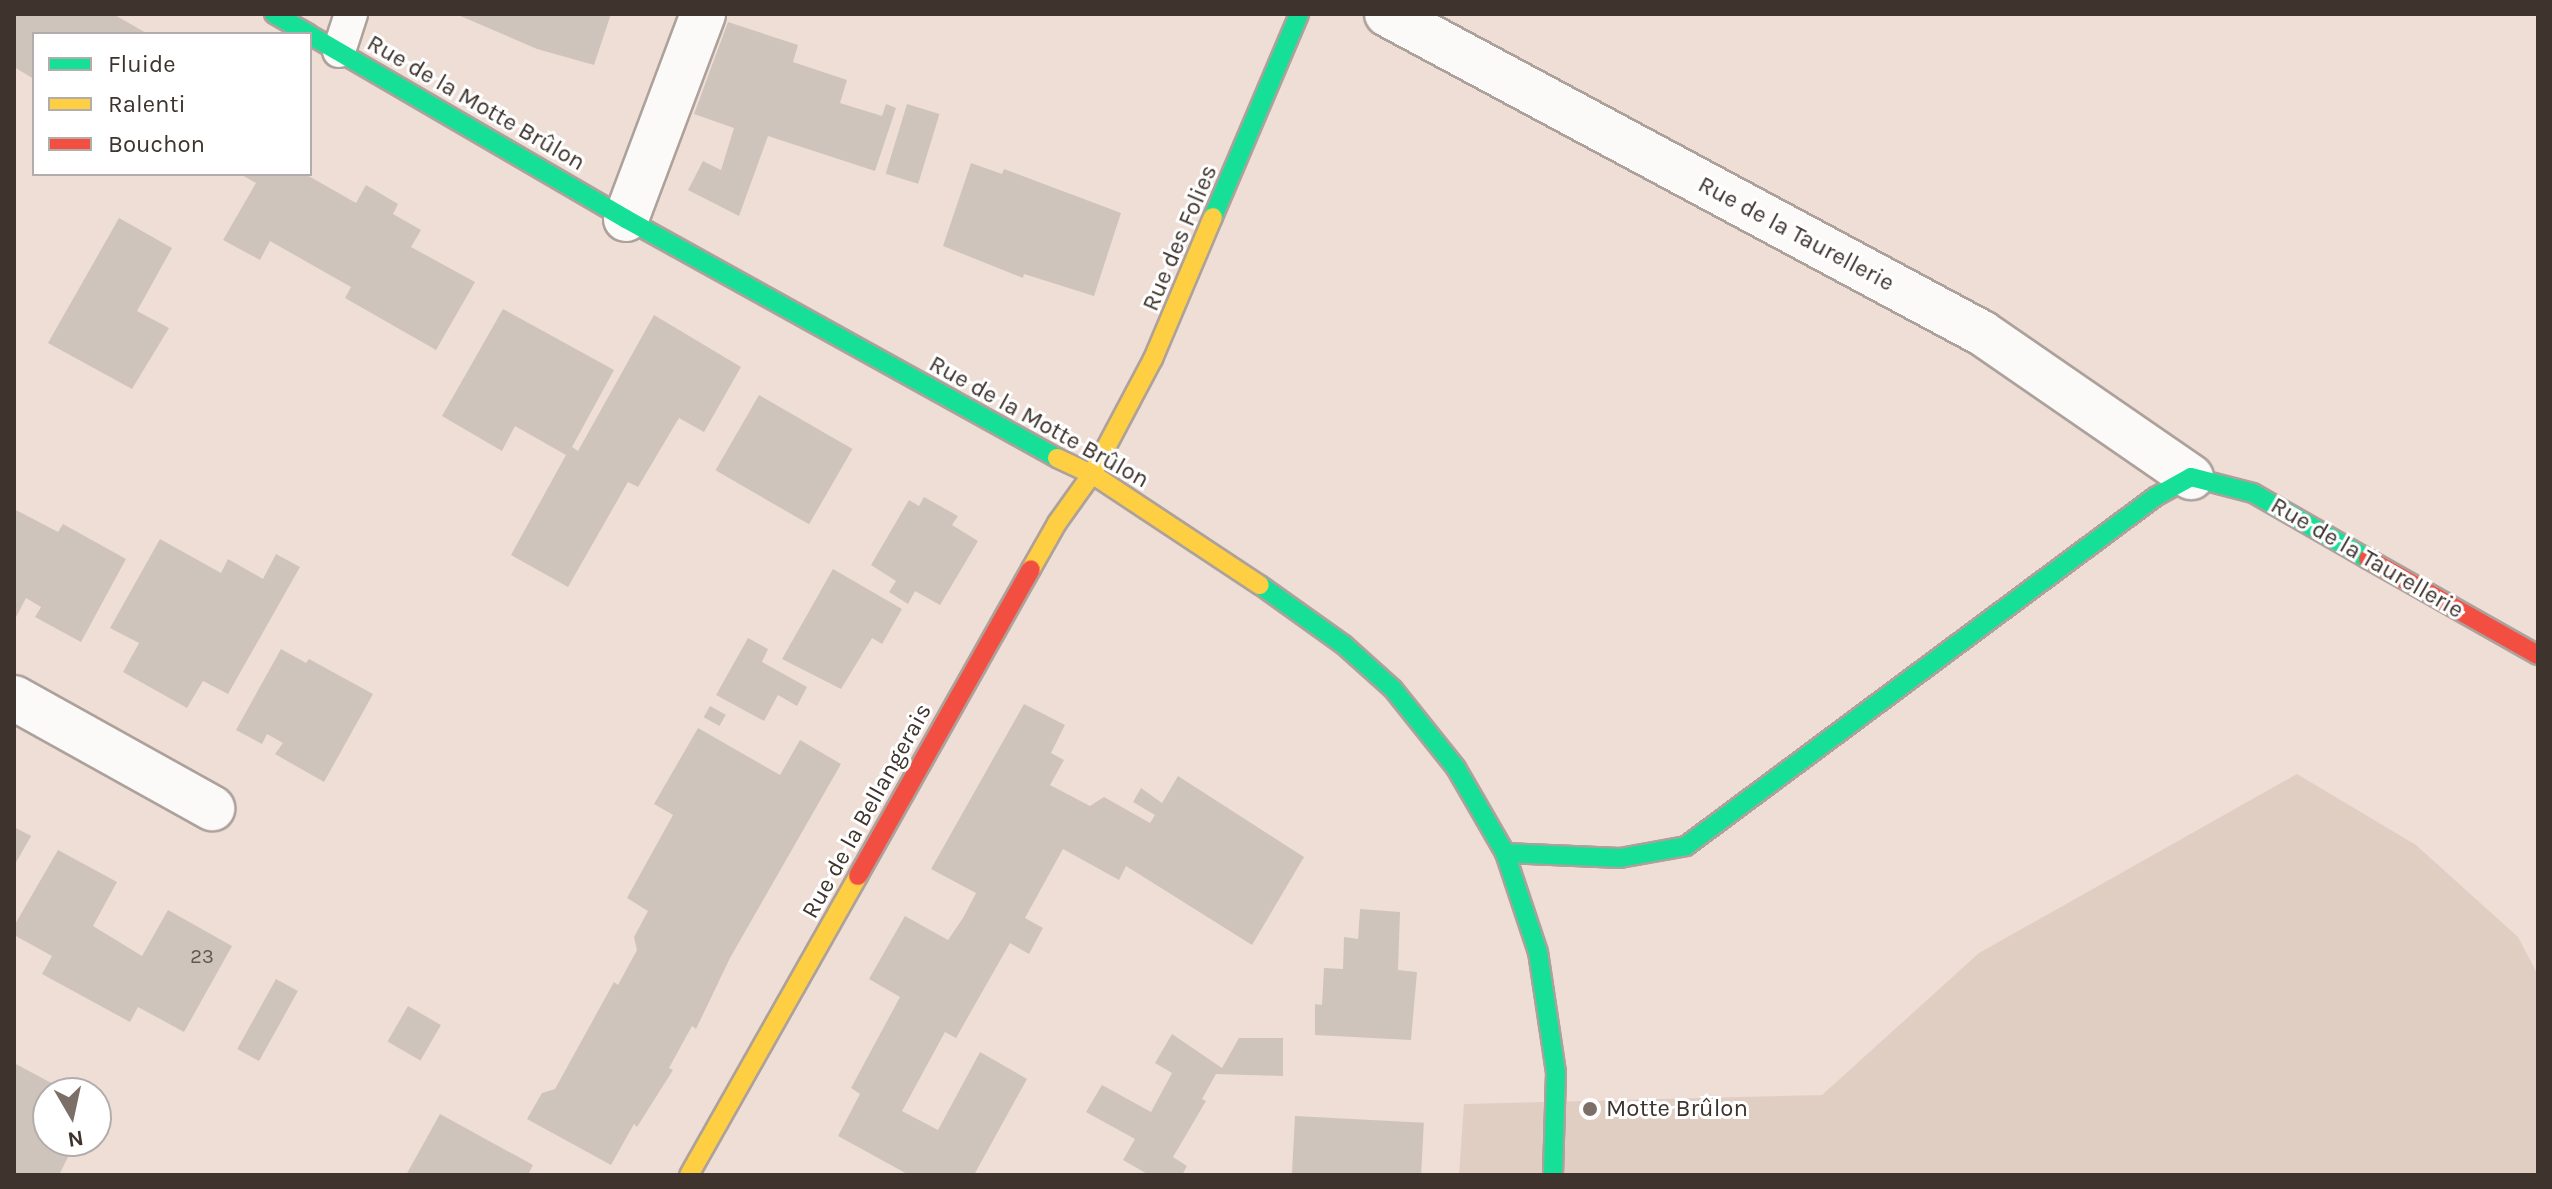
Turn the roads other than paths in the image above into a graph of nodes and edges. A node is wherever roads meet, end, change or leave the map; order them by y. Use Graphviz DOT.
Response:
graph roads {
  1 [pos="274,14"];
  2 [pos="351,14"];
  3 [pos="703,14"];
  4 [pos="1299,14"];
  5 [pos="1387,14"];
  6 [pos="306,32"];
  7 [pos="312,35"];
  8 [pos="339,51"];
  9 [pos="626,219"];
  10 [pos="1092,474"];
  11 [pos="2191,477"];
  12 [pos="2538,655"];
  13 [pos="14,698"];
  14 [pos="212,808"];
  15 [pos="1505,853"];
  16 [pos="689,1175"];
  17 [pos="1553,1175"];
  1 -- 6 [label="street, Rue de la Motte Brûlon"];
  2 -- 8 [label="lane"];
  3 -- 9 [label="street"];
  4 -- 10 [label="street, Rue des Folies"];
  5 -- 11 [label="street, Rue de la Taurellerie"];
  7 -- 8 [label="street, Rue de la Motte Brûlon"];
  8 -- 9 [label="street, Rue de la Motte Brûlon"];
  9 -- 10 [label="street, Rue de la Motte Brûlon"];
  10 -- 15 [label="street, Rue de la Motte Brûlon"];
  10 -- 16 [label="street, Rue de la Bellangerais"];
  11 -- 12 [label="street, Rue de la Taurellerie"];
  11 -- 15 [label="street"];
  13 -- 14 [label="street"];
  15 -- 17 [label="street, Rue de la Motte Brûlon"];
}
